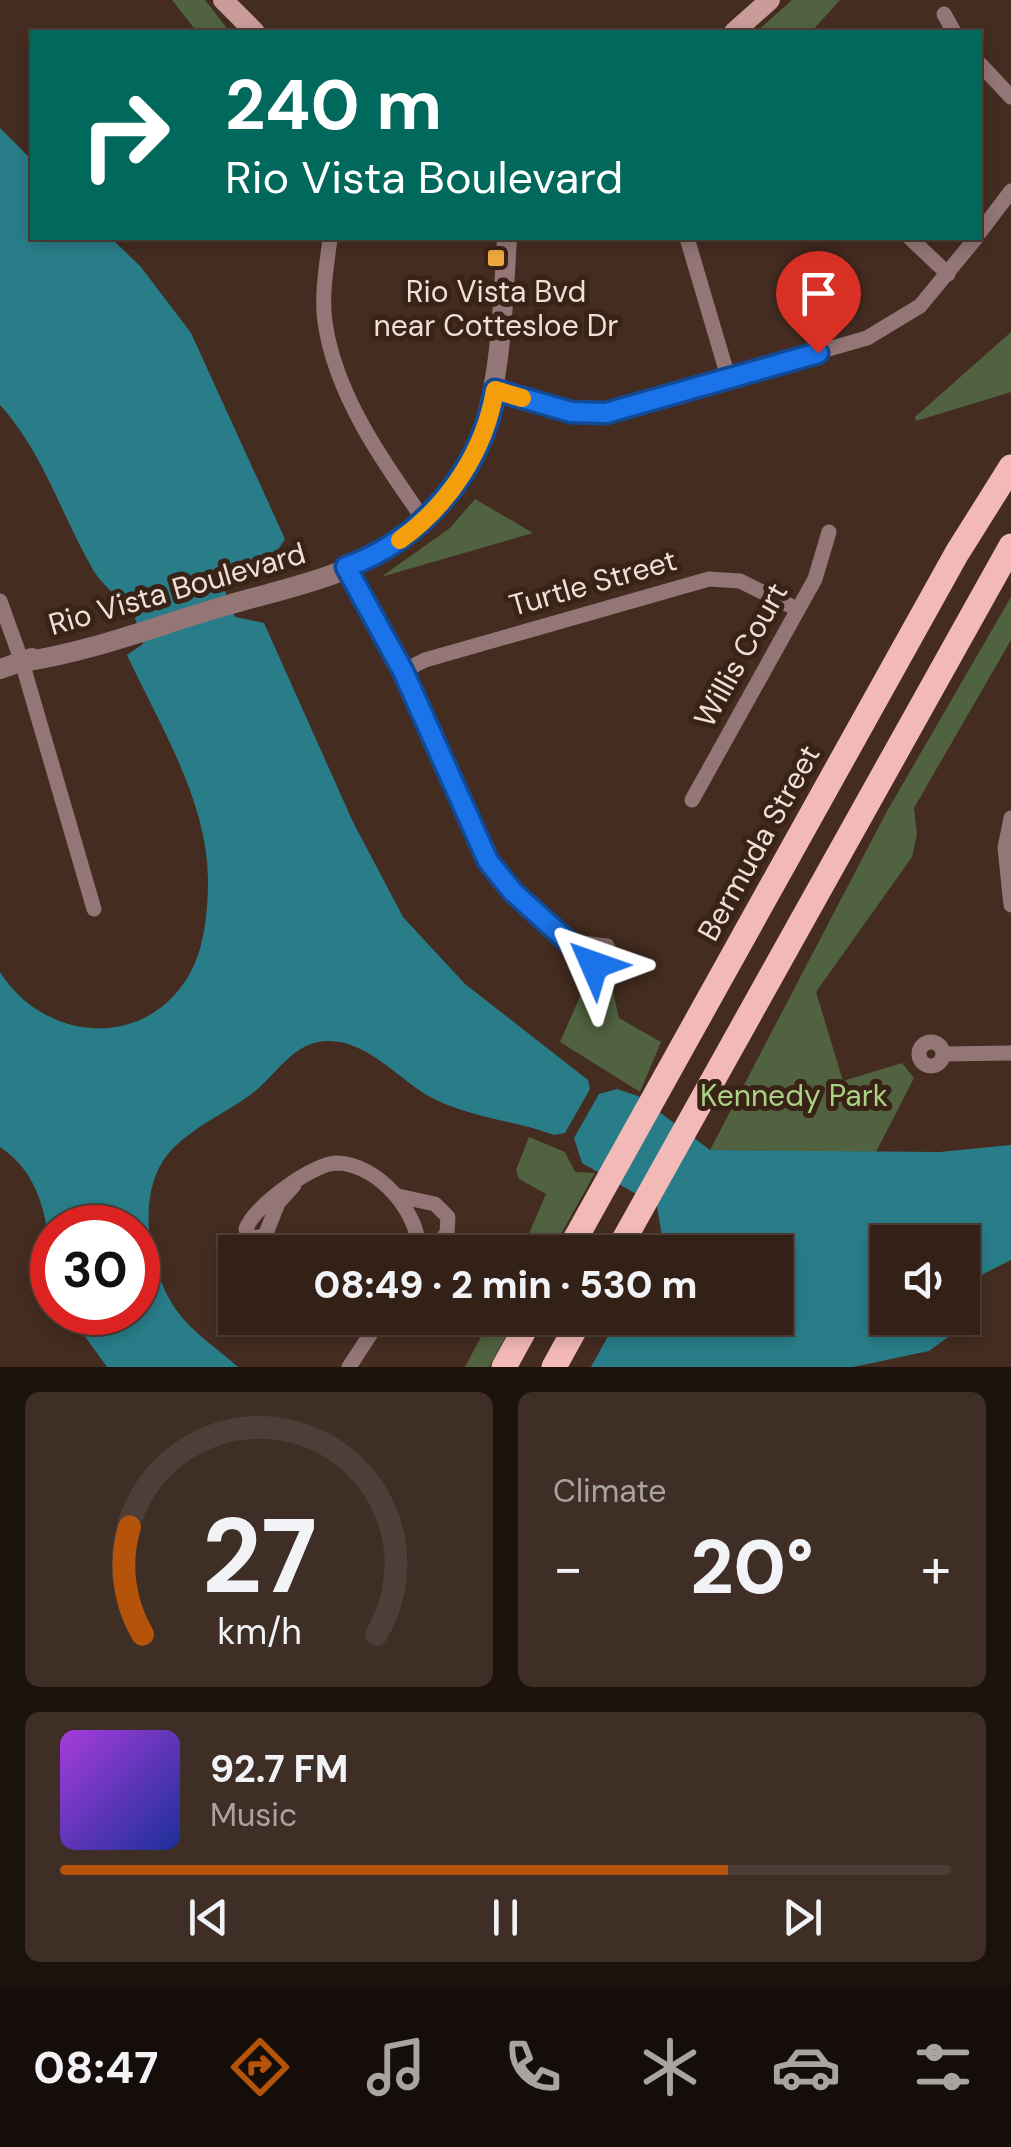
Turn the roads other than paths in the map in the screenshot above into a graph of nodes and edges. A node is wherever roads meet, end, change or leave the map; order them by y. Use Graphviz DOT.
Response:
graph roads {
  1 [pos="223,0"];
  2 [pos="770,0"];
  3 [pos="944,14"];
  4 [pos="253,30"];
  5 [pos="736,30"];
  6 [pos="953,30"];
  7 [pos="982,66"];
  8 [pos="1011,96"];
  9 [pos="1011,191"];
  10 [pos="982,230"];
  11 [pos="330,240"];
  12 [pos="507,240"];
  13 [pos="689,240"];
  14 [pos="912,240"];
  15 [pos="974,240"];
  16 [pos="948,274"];
  17 [pos="729,380"];
  18 [pos="495,390"];
  19 [pos="1011,467"];
  20 [pos="424,520"];
  21 [pos="829,532"];
  22 [pos="1011,546"];
  23 [pos="346,567"];
  24 [pos="0,602"];
  25 [pos="797,610"];
  26 [pos="22,662"];
  27 [pos="0,668"];
  28 [pos="403,671"];
  29 [pos="692,800"];
  30 [pos="1011,818"];
  31 [pos="1011,905"];
  32 [pos="94,909"];
  33 [pos="560,934"];
  34 [pos="1011,1053"];
  35 [pos="943,1054"];
  36 [pos="294,1184"];
  37 [pos="394,1194"];
  38 [pos="440,1207"];
  39 [pos="416,1222"];
  40 [pos="417,1235"];
  41 [pos="443,1235"];
  42 [pos="577,1235"];
  43 [pos="627,1235"];
  44 [pos="371,1335"];
  45 [pos="522,1335"];
  46 [pos="572,1335"];
  47 [pos="349,1367"];
  48 [pos="504,1367"];
  49 [pos="554,1367"];
  1 -- 4 [label="main road"];
  2 -- 5 [label="main road"];
  3 -- 6 [label="street"];
  7 -- 8 [label="street"];
  9 -- 10 [label="street"];
  11 -- 20 [label="street"];
  12 -- 18 [label="street, Rio Vista Boulevard"];
  13 -- 17 [label="street"];
  14 -- 16 [label="street"];
  15 -- 16 [label="street"];
  16 -- 17 [label="street"];
  17 -- 18 [label="street"];
  18 -- 20 [label="street, Rio Vista Boulevard"];
  19 -- 42 [label="main road, Bermuda Street"];
  20 -- 23 [label="street, Rio Vista Boulevard"];
  21 -- 25 [label="street, Willis Court"];
  22 -- 43 [label="main road"];
  23 -- 26 [label="street, Rio Vista Boulevard"];
  23 -- 28 [label="street"];
  24 -- 26 [label="street"];
  25 -- 28 [label="street, Turtle Street"];
  25 -- 29 [label="street, Willis Court"];
  26 -- 27 [label="street, Rio Vista Boulevard"];
  26 -- 32 [label="street"];
  28 -- 33 [label="street"];
  30 -- 31 [label="street"];
  34 -- 35 [label="street"];
  36 -- 37 [label="street"];
  37 -- 38 [label="street"];
  37 -- 39 [label="street"];
  38 -- 39 [label="street"];
  38 -- 41 [label="street"];
  39 -- 40 [label="street"];
  44 -- 47 [label="street"];
  45 -- 48 [label="main road"];
  46 -- 49 [label="main road"];
}
